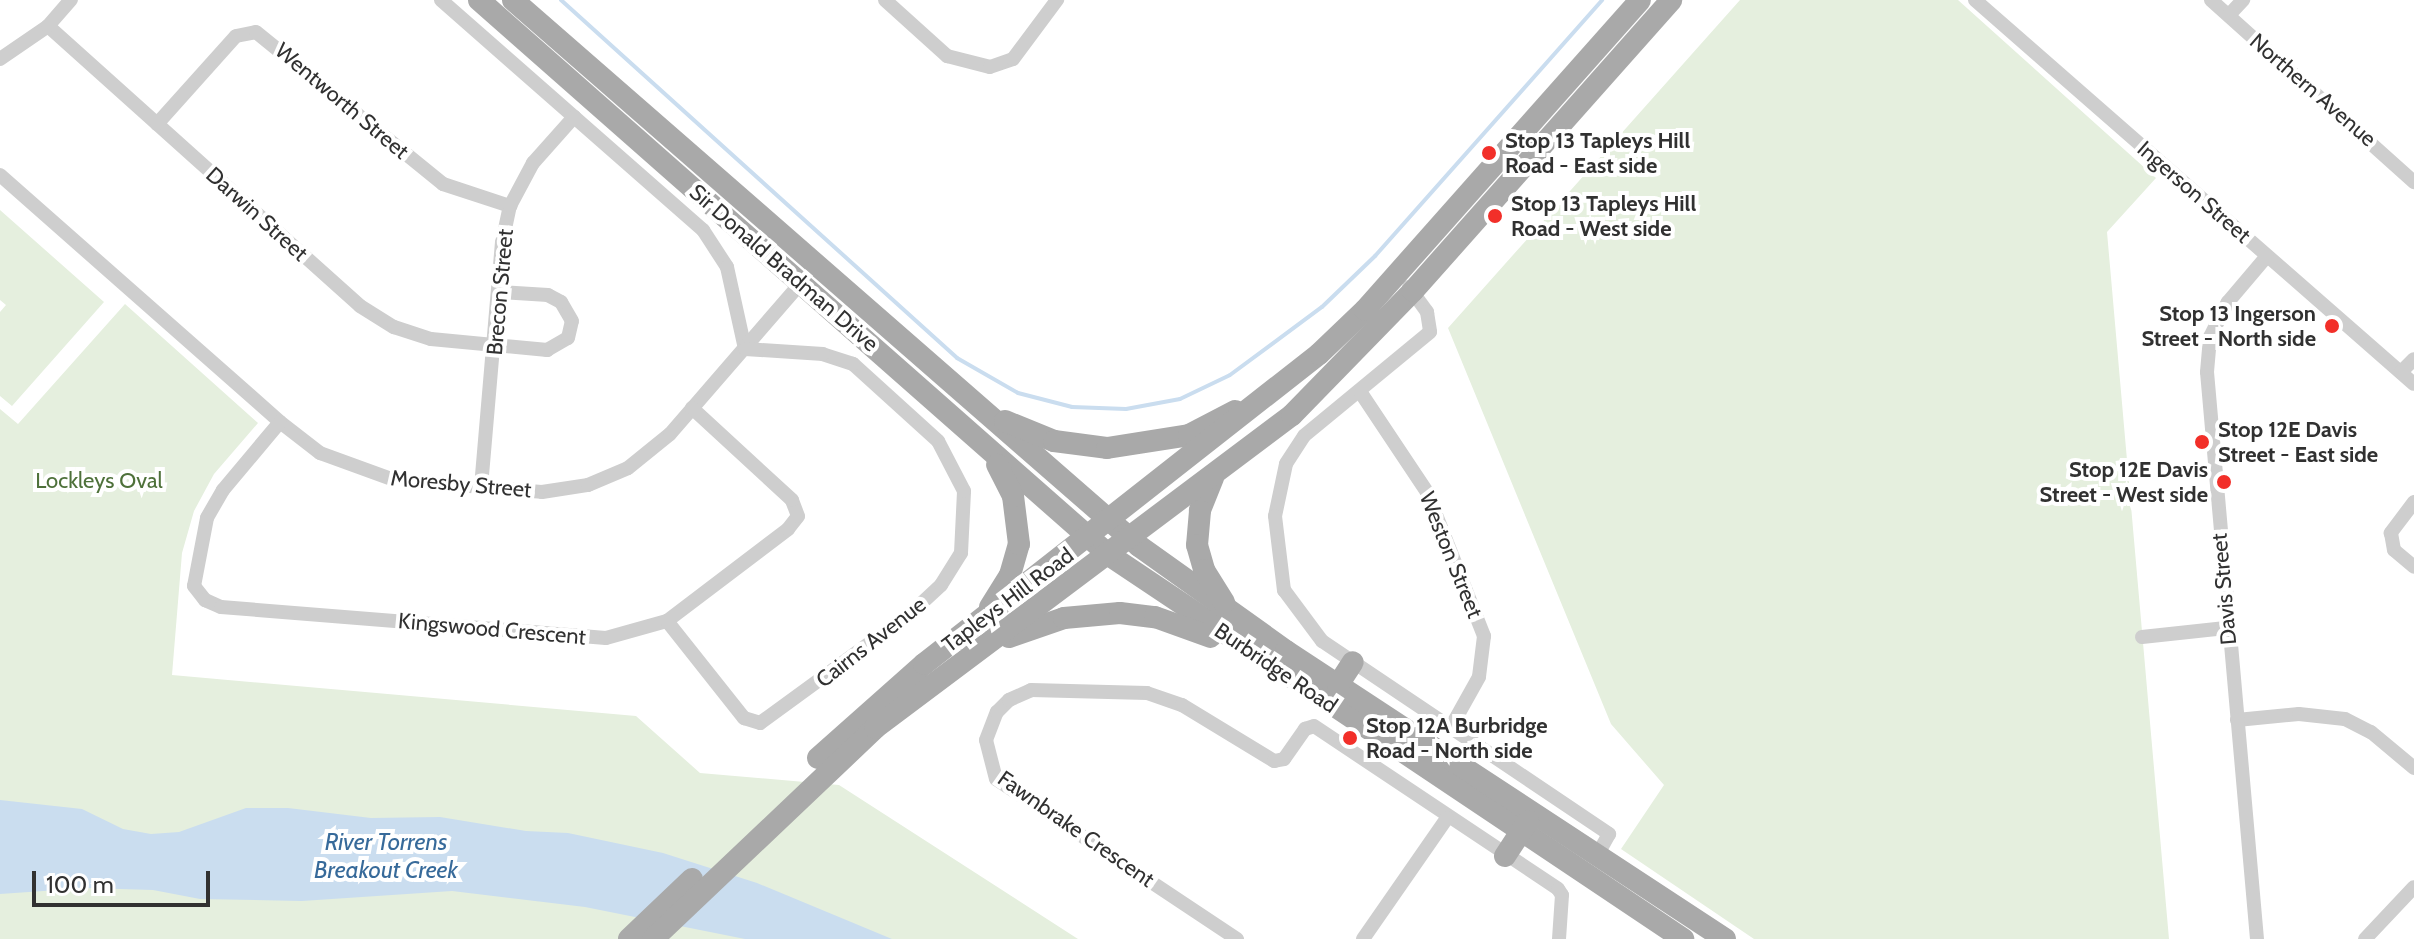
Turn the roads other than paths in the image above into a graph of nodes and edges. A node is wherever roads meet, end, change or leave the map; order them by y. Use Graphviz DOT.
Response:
graph roads {
  1 [pos="71,0"];
  2 [pos="441,0"];
  3 [pos="479,0"];
  4 [pos="513,0"];
  5 [pos="885,0"];
  6 [pos="1057,0"];
  7 [pos="1640,0"];
  8 [pos="1671,0"];
  9 [pos="2211,0"];
  10 [pos="2243,0"];
  11 [pos="1983,3"];
  12 [pos="2229,15"];
  13 [pos="48,26"];
  14 [pos="0,59"];
  15 [pos="574,117"];
  16 [pos="157,124"];
  17 [pos="0,175"];
  18 [pos="2414,182"];
  19 [pos="510,206"];
  20 [pos="799,251"];
  21 [pos="2267,256"];
  22 [pos="1395,273"];
  23 [pos="801,283"];
  24 [pos="1413,291"];
  25 [pos="499,292"];
  26 [pos="845,292"];
  27 [pos="495,346"];
  28 [pos="745,349"];
  29 [pos="2414,359"];
  30 [pos="2401,372"];
  31 [pos="2414,384"];
  32 [pos="1280,388"];
  33 [pos="1361,393"];
  34 [pos="979,407"];
  35 [pos="692,408"];
  36 [pos="280,422"];
  37 [pos="988,449"];
  38 [pos="1214,477"];
  39 [pos="481,487"];
  40 [pos="2414,502"];
  41 [pos="1109,522"];
  42 [pos="1089,538"];
  43 [pos="1131,539"];
  44 [pos="1109,555"];
  45 [pos="2414,567"];
  46 [pos="1231,612"];
  47 [pos="984,618"];
  48 [pos="667,621"];
  49 [pos="2226,628"];
  50 [pos="2142,637"];
  51 [pos="1247,648"];
  52 [pos="974,652"];
  53 [pos="1353,662"];
  54 [pos="1338,685"];
  55 [pos="2237,720"];
  56 [pos="1451,727"];
  57 [pos="2414,768"];
  58 [pos="1447,818"];
  59 [pos="1528,822"];
  60 [pos="747,836"];
  61 [pos="1598,854"];
  62 [pos="1505,856"];
  63 [pos="2414,887"];
  64 [pos="1678,938"];
  65 [pos="629,939"];
  66 [pos="653,939"];
  67 [pos="1237,939"];
  68 [pos="1363,939"];
  69 [pos="1559,939"];
  70 [pos="1725,939"];
  71 [pos="2257,939"];
  72 [pos="2365,939"];
  1 -- 13 [label="street"];
  2 -- 15 [label="street, Sir Donald Bradman Drive"];
  3 -- 23 [label="main road, Sir Donald Bradman Drive"];
  4 -- 20 [label="main road, Sir Donald Bradman Drive"];
  5 -- 6 [label="street"];
  7 -- 22 [label="main road, Tapleys Hill Road"];
  8 -- 24 [label="main road, Tapleys Hill Road"];
  9 -- 12 [label="street, Northern Avenue"];
  10 -- 12 [label="street"];
  11 -- 21 [label="street, Ingerson Street"];
  12 -- 18 [label="street, Northern Avenue"];
  13 -- 14 [label="street"];
  13 -- 16 [label="street, Darwin Street"];
  15 -- 19 [label="street, Brecon Street"];
  15 -- 28 [label="street, Sir Donald Bradman Drive"];
  16 -- 19 [label="street, Wentworth Street"];
  16 -- 27 [label="street, Darwin Street"];
  17 -- 36 [label="street, Moresby Street"];
  19 -- 25 [label="street, Brecon Street"];
  20 -- 23 [label="main road"];
  20 -- 26 [label="main road, Sir Donald Bradman Drive"];
  21 -- 30 [label="street, Ingerson Street"];
  21 -- 49 [label="street, Davis Street"];
  22 -- 24 [label="street"];
  22 -- 32 [label="main road, Tapleys Hill Road"];
  23 -- 26 [label="main road"];
  23 -- 28 [label="street, Moresby Street"];
  23 -- 37 [label="main road, Sir Donald Bradman Drive"];
  24 -- 33 [label="street"];
  24 -- 38 [label="main road, Tapleys Hill Road"];
  25 -- 27 [label="street, Brecon Street"];
  25 -- 27 [label="street, Darwin Street"];
  26 -- 34 [label="main road, Sir Donald Bradman Drive"];
  27 -- 39 [label="street, Brecon Street"];
  28 -- 35 [label="street, Moresby Street"];
  28 -- 48 [label="street, Cairns Avenue"];
  29 -- 30 [label="street"];
  30 -- 31 [label="street, Ingerson Street"];
  32 -- 34 [label="main road"];
  32 -- 41 [label="main road, Tapleys Hill Road"];
  33 -- 53 [label="street"];
  33 -- 56 [label="street, Weston Street"];
  34 -- 41 [label="main road, Sir Donald Bradman Drive"];
  35 -- 39 [label="street, Moresby Street"];
  35 -- 48 [label="street, Kingswood Crescent"];
  36 -- 39 [label="street, Moresby Street"];
  36 -- 48 [label="street, Kingswood Crescent"];
  37 -- 42 [label="main road, Sir Donald Bradman Drive"];
  37 -- 47 [label="main road"];
  38 -- 43 [label="main road, Tapleys Hill Road"];
  38 -- 46 [label="main road"];
  40 -- 45 [label="street"];
  41 -- 42 [label="main road, Tapleys Hill Road"];
  41 -- 43 [label="main road, Burbridge Road"];
  42 -- 44 [label="main road, Burbridge Road"];
  42 -- 47 [label="main road, Tapleys Hill Road"];
  43 -- 44 [label="main road, Tapleys Hill Road"];
  43 -- 46 [label="main road, Burbridge Road"];
  44 -- 51 [label="main road, Burbridge Road"];
  44 -- 52 [label="main road, Tapleys Hill Road"];
  46 -- 54 [label="main road, Burbridge Road"];
  47 -- 60 [label="main road, Tapleys Hill Road"];
  49 -- 50 [label="street"];
  49 -- 55 [label="street, Davis Street"];
  51 -- 52 [label="main road"];
  51 -- 59 [label="main road, Burbridge Road"];
  52 -- 60 [label="main road, Tapleys Hill Road"];
  53 -- 54 [label="main road"];
  53 -- 56 [label="street"];
  54 -- 59 [label="main road, Burbridge Road"];
  55 -- 57 [label="street"];
  55 -- 71 [label="street, Davis Street"];
  56 -- 61 [label="street"];
  58 -- 62 [label="street, Fawnbrake Crescent"];
  58 -- 67 [label="street, Fawnbrake Crescent"];
  58 -- 68 [label="street"];
  59 -- 61 [label="main road, Burbridge Road"];
  59 -- 62 [label="main road"];
  59 -- 64 [label="main road, Burbridge Road"];
  60 -- 65 [label="main road, Tapleys Hill Road"];
  60 -- 66 [label="main road, Tapleys Hill Road"];
  61 -- 70 [label="main road, Burbridge Road"];
  62 -- 69 [label="street, Fawnbrake Crescent"];
  63 -- 72 [label="street"];
}
